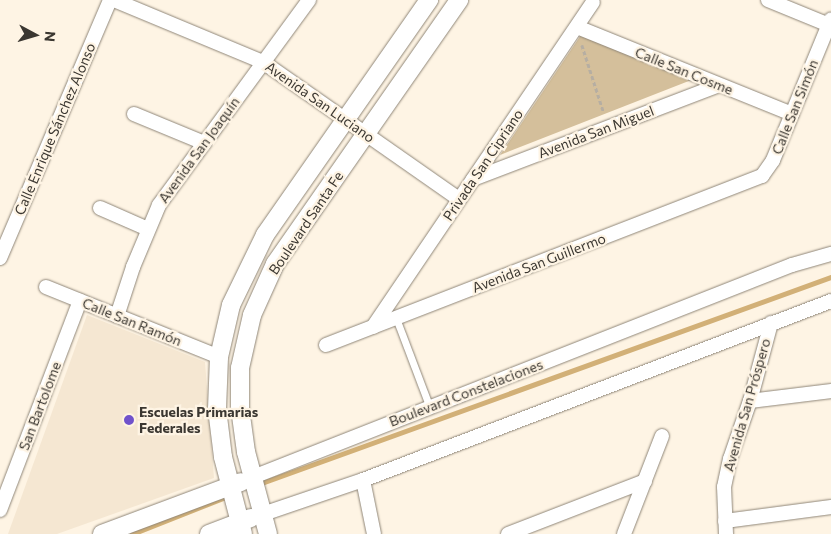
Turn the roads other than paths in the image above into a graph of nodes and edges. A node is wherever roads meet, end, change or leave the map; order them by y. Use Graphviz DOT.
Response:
graph roads {
  1 [pos="110,0"];
  2 [pos="114,0"];
  3 [pos="309,0"];
  4 [pos="429,0"];
  5 [pos="460,0"];
  6 [pos="768,0"];
  7 [pos="593,2"];
  8 [pos="830,22"];
  9 [pos="577,27"];
  10 [pos="263,62"];
  11 [pos="719,85"];
  12 [pos="134,114"];
  13 [pos="792,114"];
  14 [pos="346,119"];
  15 [pos="367,134"];
  16 [pos="204,143"];
  17 [pos="474,179"];
  18 [pos="753,181"];
  19 [pos="459,199"];
  20 [pos="100,208"];
  21 [pos="148,229"];
  22 [pos="5,234"];
  23 [pos="831,254"];
  24 [pos="0,258"];
  25 [pos="46,287"];
  26 [pos="831,300"];
  27 [pos="80,301"];
  28 [pos="117,316"];
  29 [pos="396,318"];
  30 [pos="771,323"];
  31 [pos="373,327"];
  32 [pos="326,345"];
  33 [pos="219,357"];
  34 [pos="831,391"];
  35 [pos="750,401"];
  36 [pos="430,408"];
  37 [pos="662,436"];
  38 [pos="254,480"];
  39 [pos="363,480"];
  40 [pos="645,482"];
  41 [pos="231,490"];
  42 [pos="831,507"];
  43 [pos="261,508"];
  44 [pos="0,510"];
  45 [pos="241,523"];
  46 [pos="725,527"];
  47 [pos="102,534"];
  48 [pos="209,534"];
  49 [pos="268,534"];
  50 [pos="374,534"];
  51 [pos="508,534"];
  52 [pos="624,534"];
  1 -- 22 [label="street, Calle Enrique Sánchez Alonso"];
  2 -- 10 [label="street, Avenida San Luciano"];
  3 -- 10 [label="street, Avenida San Joaquín"];
  4 -- 14 [label="street, Boulevard Santa Fe"];
  5 -- 15 [label="street, Boulevard Santa Fe"];
  6 -- 8 [label="street"];
  7 -- 9 [label="street, Privada San Cipriano"];
  8 -- 13 [label="street, Calle San Simón"];
  9 -- 11 [label="street, Calle San Cosme"];
  9 -- 17 [label="street, Privada San Cipriano"];
  10 -- 14 [label="street, Avenida San Luciano"];
  10 -- 16 [label="street, Avenida San Joaquín"];
  11 -- 13 [label="street, Calle San Cosme"];
  11 -- 17 [label="street, Avenida San Miguel"];
  12 -- 16 [label="street"];
  13 -- 18 [label="street, Calle San Simón"];
  14 -- 15 [label="street, Avenida San Luciano"];
  14 -- 33 [label="street, Boulevard Santa Fe"];
  15 -- 19 [label="street, Avenida San Luciano"];
  15 -- 38 [label="street, Boulevard Santa Fe"];
  16 -- 21 [label="street, Avenida San Joaquín"];
  17 -- 19 [label="street, Privada San Cipriano"];
  18 -- 29 [label="street, Avenida San Guillermo"];
  19 -- 31 [label="street, Privada San Cipriano"];
  20 -- 21 [label="street"];
  21 -- 28 [label="street, Avenida San Joaquín"];
  22 -- 24 [label="street, Calle Enrique Sánchez Alonso"];
  23 -- 36 [label="street, Boulevard Constelaciones"];
  25 -- 27 [label="street, Calle San Ramón"];
  26 -- 30 [label="street"];
  27 -- 28 [label="street, Calle San Ramón"];
  27 -- 44 [label="street, San Bartolome"];
  28 -- 33 [label="street, Calle San Ramón"];
  29 -- 31 [label="street, Avenida San Guillermo"];
  29 -- 36 [label="lane"];
  30 -- 35 [label="street, Avenida San Próspero"];
  30 -- 39 [label="street"];
  31 -- 32 [label="street, Avenida San Guillermo"];
  33 -- 41 [label="street, Boulevard Santa Fe"];
  34 -- 35 [label="street"];
  35 -- 46 [label="street, Avenida San Próspero"];
  36 -- 38 [label="street, Boulevard Constelaciones"];
  37 -- 40 [label="street"];
  38 -- 41 [label="street, Boulevard Constelaciones"];
  38 -- 43 [label="street, Boulevard Santa Fe"];
  39 -- 43 [label="street"];
  39 -- 50 [label="street"];
  40 -- 51 [label="street"];
  40 -- 52 [label="street"];
  41 -- 45 [label="street, Boulevard Santa Fe"];
  41 -- 47 [label="street, Boulevard Constelaciones"];
  42 -- 46 [label="street"];
  43 -- 45 [label="street"];
  43 -- 49 [label="street, Boulevard Santa Fe"];
  45 -- 48 [label="street"];
}
